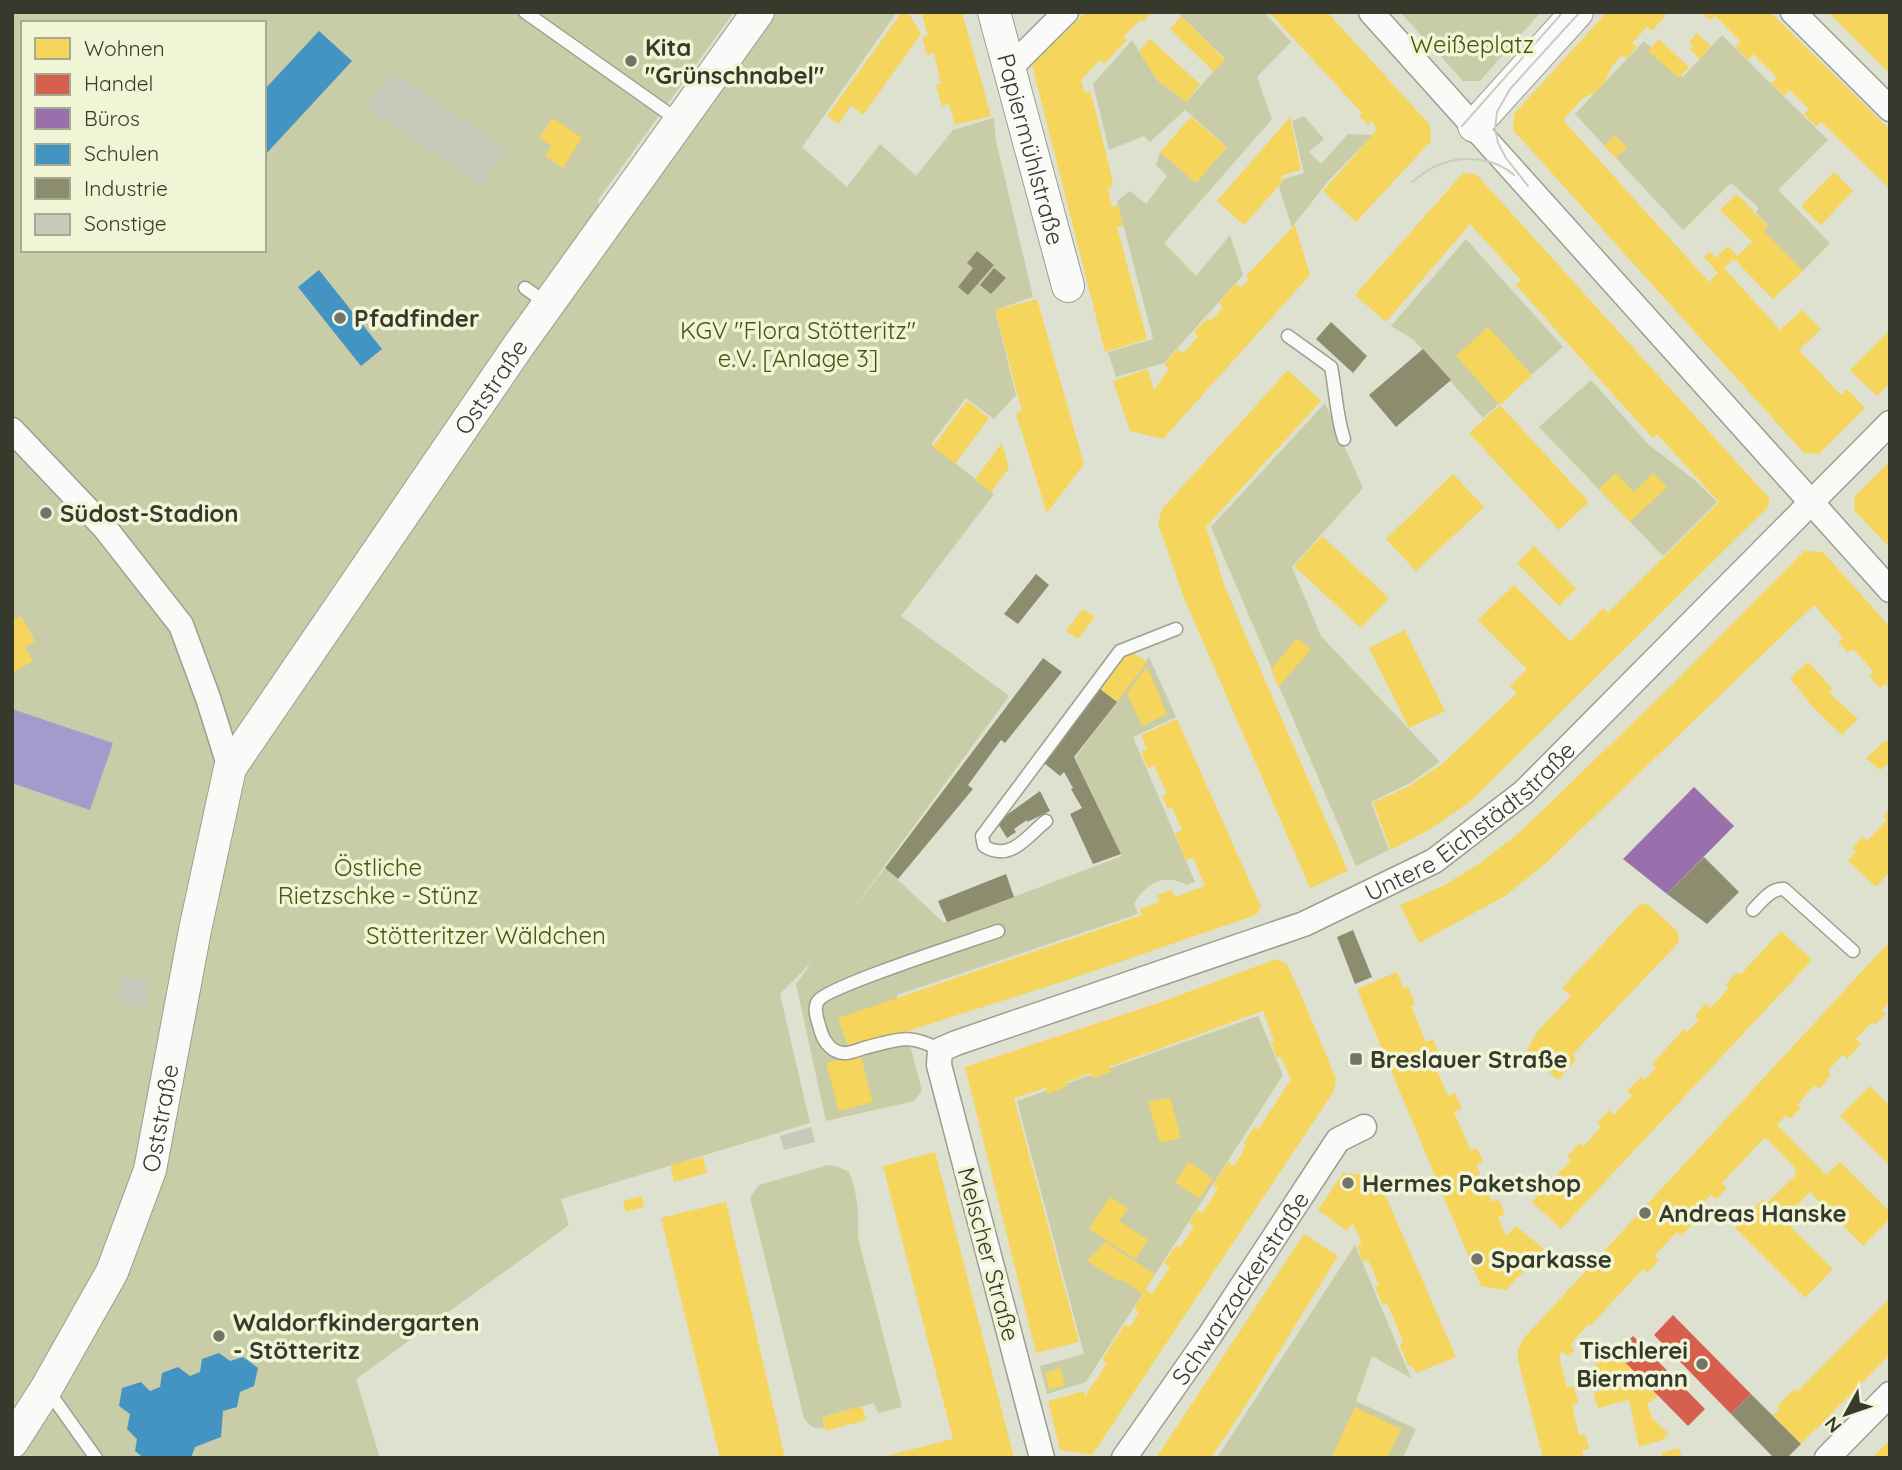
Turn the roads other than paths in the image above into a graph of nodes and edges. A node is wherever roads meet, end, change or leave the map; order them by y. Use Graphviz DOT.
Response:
graph roads {
  1 [pos="526,12"];
  2 [pos="758,12"];
  3 [pos="994,12"];
  4 [pos="1066,12"];
  5 [pos="1371,12"];
  6 [pos="1577,12"];
  7 [pos="1793,12"];
  8 [pos="1010,68"];
  9 [pos="1890,109"];
  10 [pos="679,121"];
  11 [pos="1474,126"];
  12 [pos="1068,286"];
  13 [pos="1287,336"];
  14 [pos="1890,424"];
  15 [pos="12,430"];
  16 [pos="1344,439"];
  17 [pos="1811,503"];
  18 [pos="1890,590"];
  19 [pos="1176,629"];
  20 [pos="230,768"];
  21 [pos="1045,821"];
  22 [pos="1753,910"];
  23 [pos="998,931"];
  24 [pos="1853,951"];
  25 [pos="940,1051"];
  26 [pos="1364,1127"];
  27 [pos="46,1389"];
  28 [pos="1890,1394"];
  29 [pos="12,1442"];
  30 [pos="96,1458"];
  31 [pos="1042,1458"];
  32 [pos="1124,1458"];
  33 [pos="1827,1458"];
  1 -- 10 [label="lane"];
  2 -- 10 [label="street, Oststraße"];
  3 -- 8 [label="street, Papiermühlstraße"];
  4 -- 8 [label="street"];
  5 -- 11 [label="street"];
  6 -- 11 [label="street"];
  7 -- 9 [label="street"];
  8 -- 12 [label="street, Papiermühlstraße"];
  10 -- 20 [label="street, Oststraße"];
  11 -- 17 [label="street"];
  13 -- 16 [label="lane"];
  14 -- 17 [label="street, Untere Eichstädtstraße"];
  15 -- 20 [label="street, Oststraße"];
  17 -- 18 [label="street"];
  17 -- 25 [label="street, Untere Eichstädtstraße"];
  19 -- 21 [label="lane"];
  20 -- 27 [label="street, Oststraße"];
  22 -- 24 [label="lane"];
  23 -- 25 [label="lane"];
  25 -- 31 [label="street, Melscher Straße"];
  26 -- 32 [label="street, Schwarzackerstraße"];
  27 -- 29 [label="street, Oststraße"];
  27 -- 30 [label="lane"];
  28 -- 33 [label="street"];
}
